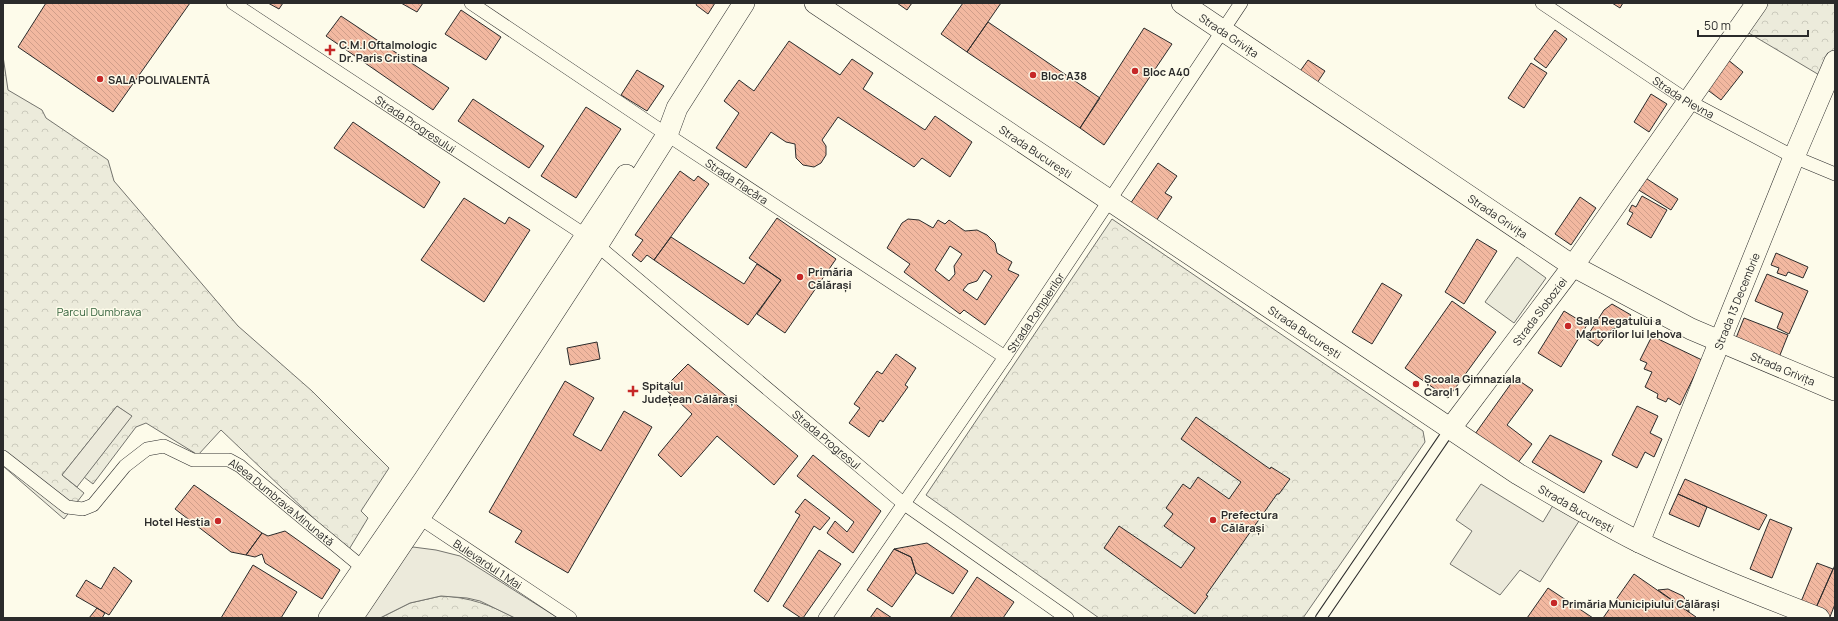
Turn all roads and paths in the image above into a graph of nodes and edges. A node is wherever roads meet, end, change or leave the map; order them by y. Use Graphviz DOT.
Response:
graph roads {
  1 [pos="233,3"];
  2 [pos="471,3"];
  3 [pos="744,3"];
  4 [pos="815,3"];
  5 [pos="1182,3"];
  6 [pos="1241,3"];
  7 [pos="1542,3"];
  8 [pos="1757,3"];
  9 [pos="1223,31"];
  10 [pos="1835,61"];
  11 [pos="1688,101"];
  12 [pos="662,132"];
  13 [pos="1794,157"];
  14 [pos="1835,174"];
  15 [pos="1110,202"];
  16 [pos="591,241"];
  17 [pos="1573,266"];
  18 [pos="1719,341"];
  19 [pos="1005,357"];
  20 [pos="1835,390"];
  21 [pos="1450,429"];
  22 [pos="3,456"];
  23 [pos="904,503"];
  24 [pos="412,513"];
  25 [pos="1639,542"];
  26 [pos="370,574"];
  27 [pos="329,618"];
  28 [pos="352,618"];
  29 [pos="570,618"];
  30 [pos="825,618"];
  31 [pos="1068,618"];
  32 [pos="1321,618"];
  33 [pos="1819,618"];
  1 -- 16 [label="street, Strada Progresului"];
  2 -- 12 [label="street, Strada Flacăra"];
  3 -- 12 [label="main road"];
  4 -- 15 [label="main road, Strada București"];
  5 -- 9 [label="main road, Strada Grivița"];
  6 -- 9 [label="street, Strada Pompierilor"];
  7 -- 11 [label="street, Strada Plevna"];
  8 -- 11 [label="main road, Strada Sloboziei"];
  9 -- 15 [label="street, Strada Pompierilor"];
  9 -- 17 [label="main road, Strada Grivița"];
  10 -- 13 [label="main road, Strada 13 Decembrie"];
  11 -- 13 [label="street, Strada Plevna"];
  11 -- 17 [label="main road, Strada Sloboziei"];
  12 -- 16 [label="main road"];
  12 -- 19 [label="street, Strada Flacăra"];
  13 -- 14 [label="street, Strada Plevna"];
  13 -- 18 [label="main road, Strada 13 Decembrie"];
  15 -- 19 [label="street, Strada Pompierilor"];
  15 -- 21 [label="main road, Strada București"];
  16 -- 23 [label="street, Strada Progresul"];
  16 -- 24 [label="main road"];
  17 -- 18 [label="main road, Strada Grivița"];
  17 -- 21 [label="main road, Strada Sloboziei"];
  18 -- 20 [label="main road, Strada Grivița"];
  18 -- 25 [label="main road, Strada 13 Decembrie"];
  19 -- 23 [label="street, Strada Pompierilor"];
  21 -- 25 [label="main road, Strada București"];
  21 -- 32 [label="street, Strada Sloboziei"];
  22 -- 26 [label="street, Aleea Dumbrava Minunată"];
  23 -- 30 [label="street, Strada Pompierilor"];
  23 -- 31 [label="street, Strada Progresul"];
  24 -- 26 [label="main road"];
  24 -- 29 [label="street, Bulevardul 1 Mai"];
  25 -- 33 [label="main road, Strada București"];
  26 -- 27 [label="main road"];
  26 -- 28 [label="main road"];
}
